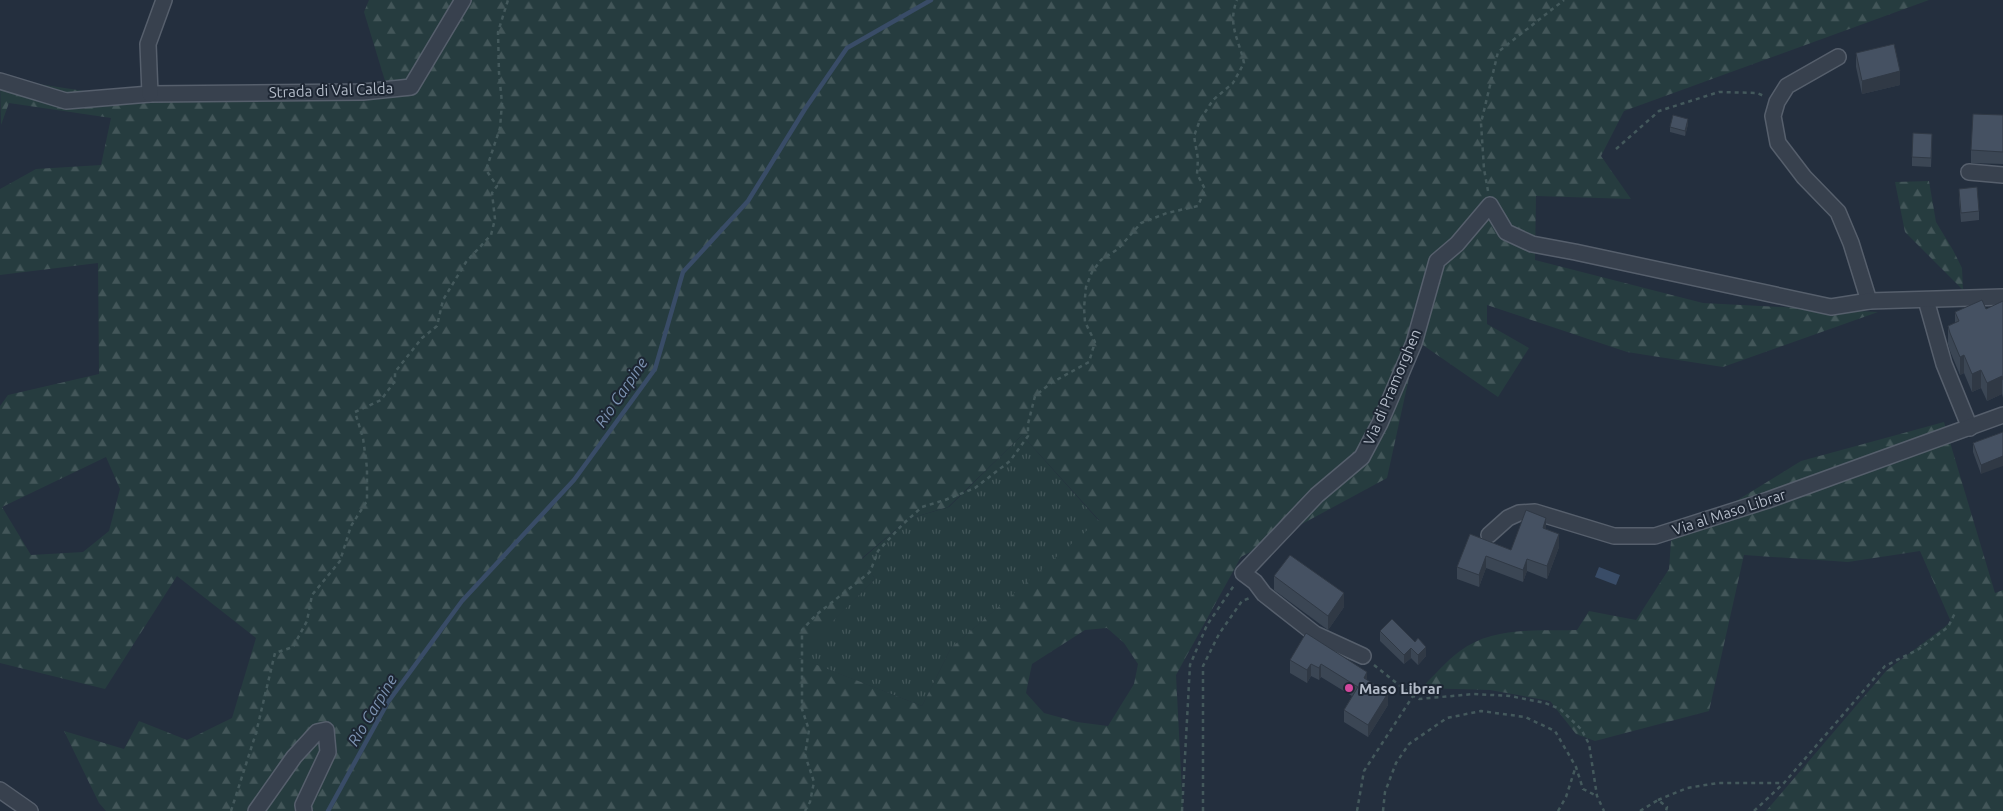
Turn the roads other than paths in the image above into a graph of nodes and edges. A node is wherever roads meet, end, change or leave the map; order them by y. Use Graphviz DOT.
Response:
graph roads {
  1 [pos="164,0"];
  2 [pos="463,0"];
  3 [pos="1838,57"];
  4 [pos="0,81"];
  5 [pos="150,94"];
  6 [pos="1969,172"];
  7 [pos="2003,175"];
  8 [pos="2003,297"];
  9 [pos="1926,300"];
  10 [pos="1869,301"];
  11 [pos="2003,415"];
  12 [pos="1970,428"];
  13 [pos="1489,535"];
  14 [pos="1363,656"];
  15 [pos="0,790"];
  16 [pos="30,811"];
  17 [pos="256,811"];
  18 [pos="304,811"];
  1 -- 5 [label="street"];
  2 -- 5 [label="street, Strada di Val Calda"];
  3 -- 10 [label="street"];
  4 -- 5 [label="street"];
  6 -- 7 [label="street"];
  8 -- 9 [label="street"];
  9 -- 10 [label="street"];
  9 -- 12 [label="street"];
  10 -- 14 [label="street, Via di Pramorghen"];
  11 -- 12 [label="street, Via al Maso Librar"];
  12 -- 13 [label="street, Via al Maso Librar"];
  15 -- 16 [label="street"];
  17 -- 18 [label="street"];
}
